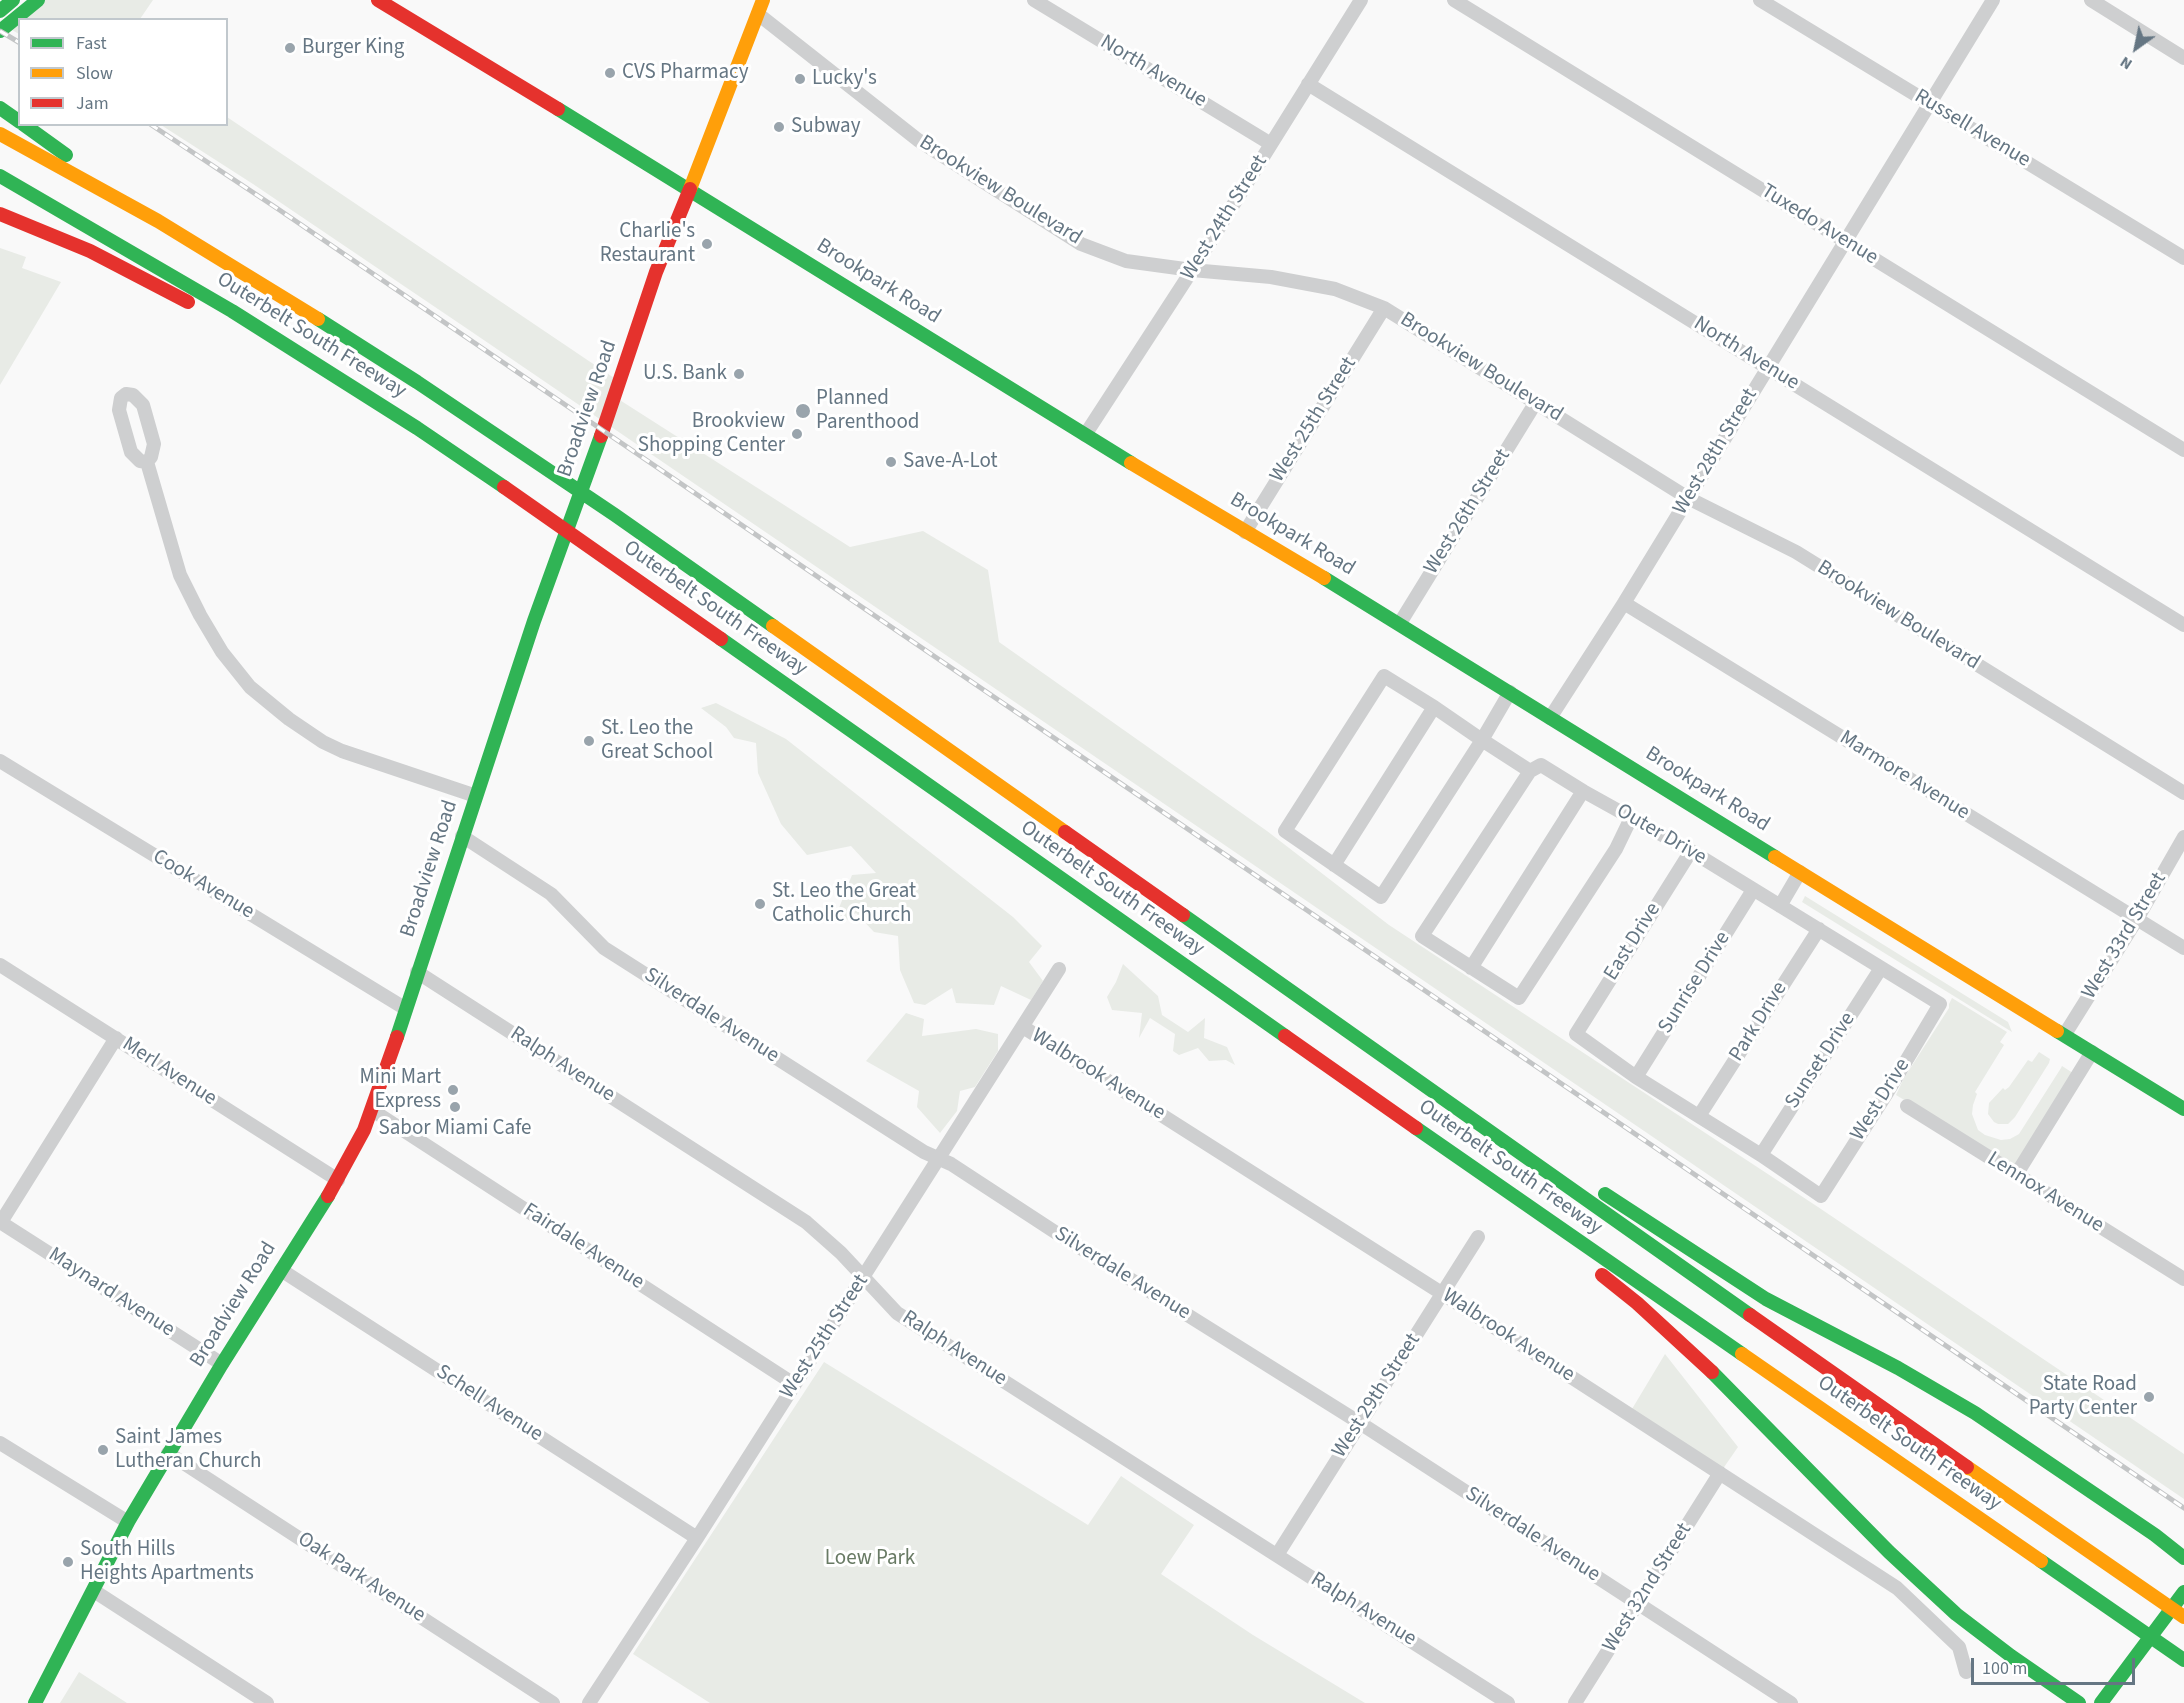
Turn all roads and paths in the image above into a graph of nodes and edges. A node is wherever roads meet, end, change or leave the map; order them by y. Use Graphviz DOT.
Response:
graph roads {
  1 [pos="13,0"];
  2 [pos="378,0"];
  3 [pos="763,0"];
  4 [pos="1034,0"];
  5 [pos="1362,0"];
  6 [pos="1454,0"];
  7 [pos="1760,0"];
  8 [pos="1993,0"];
  9 [pos="2091,0"];
  10 [pos="37,1"];
  11 [pos="0,11"];
  12 [pos="758,15"];
  13 [pos="0,31"];
  14 [pos="2184,58"];
  15 [pos="1308,84"];
  16 [pos="1930,104"];
  17 [pos="0,108"];
  18 [pos="18,121"];
  19 [pos="26,126"];
  20 [pos="0,134"];
  21 [pos="1271,144"];
  22 [pos="0,176"];
  23 [pos="690,189"];
  24 [pos="0,214"];
  25 [pos="158,221"];
  26 [pos="1844,241"];
  27 [pos="2184,258"];
  28 [pos="1192,270"];
  29 [pos="1384,308"];
  30 [pos="1767,368"];
  31 [pos="352,387"];
  32 [pos="1536,402"];
  33 [pos="1085,435"];
  34 [pos="2184,450"];
  35 [pos="147,462"];
  36 [pos="1688,498"];
  37 [pos="1245,532"];
  38 [pos="1624,603"];
  39 [pos="1401,623"];
  40 [pos="2184,625"];
  41 [pos="1510,692"];
  42 [pos="1434,707"];
  43 [pos="1550,718"];
  44 [pos="1482,740"];
  45 [pos="0,761"];
  46 [pos="1530,771"];
  47 [pos="1582,791"];
  48 [pos="2184,793"];
  49 [pos="476,796"];
  50 [pos="1631,818"];
  51 [pos="462,836"];
  52 [pos="2184,837"];
  53 [pos="1690,851"];
  54 [pos="1334,865"];
  55 [pos="1800,872"];
  56 [pos="1753,890"];
  57 [pos="1780,906"];
  58 [pos="2138,919"];
  59 [pos="1819,929"];
  60 [pos="2184,948"];
  61 [pos="0,965"];
  62 [pos="1471,968"];
  63 [pos="1881,968"];
  64 [pos="1059,969"];
  65 [pos="417,972"];
  66 [pos="1940,1004"];
  67 [pos="406,1009"];
  68 [pos="1023,1027"];
  69 [pos="2065,1034"];
  70 [pos="116,1038"];
  71 [pos="2092,1052"];
  72 [pos="1636,1077"];
  73 [pos="1427,1088"];
  74 [pos="1907,1106"];
  75 [pos="2184,1108"];
  76 [pos="372,1110"];
  77 [pos="1397,1115"];
  78 [pos="1699,1116"];
  79 [pos="1761,1155"];
  80 [pos="938,1160"];
  81 [pos="1571,1172"];
  82 [pos="2016,1175"];
  83 [pos="338,1180"];
  84 [pos="1591,1185"];
  85 [pos="1480,1189"];
  86 [pos="1,1222"];
  87 [pos="1478,1238"];
  88 [pos="1591,1268"];
  89 [pos="281,1270"];
  90 [pos="863,1278"];
  91 [pos="2184,1279"];
  92 [pos="1443,1294"];
  93 [pos="222,1364"];
  94 [pos="794,1384"];
  95 [pos="1360,1423"];
  96 [pos="0,1443"];
  97 [pos="168,1453"];
  98 [pos="1720,1473"];
  99 [pos="128,1522"];
  100 [pos="697,1538"];
  101 [pos="1277,1555"];
  102 [pos="2184,1558"];
  103 [pos="94,1591"];
  104 [pos="2184,1592"];
  105 [pos="1638,1604"];
  106 [pos="2184,1617"];
  107 [pos="2184,1660"];
  108 [pos="1966,1672"];
  109 [pos="35,1703"];
  110 [pos="267,1703"];
  111 [pos="553,1703"];
  112 [pos="589,1703"];
  113 [pos="1508,1703"];
  114 [pos="1575,1703"];
  115 [pos="1791,1703"];
  116 [pos="2079,1703"];
  117 [pos="2102,1703"];
  1 -- 11 [label="main road"];
  2 -- 23 [label="main road, Brookpark Road"];
  3 -- 12 [label="main road, Broadview Road"];
  4 -- 21 [label="street, North Avenue"];
  5 -- 15 [label="street, West 24th Street"];
  6 -- 26 [label="street, Tuxedo Avenue"];
  7 -- 16 [label="street, Russell Avenue"];
  8 -- 16 [label="street, West 28th Street"];
  9 -- 14 [label="street"];
  10 -- 13 [label="main road"];
  12 -- 23 [label="main road, Broadview Road"];
  12 -- 28 [label="street, Brookview Boulevard"];
  15 -- 21 [label="street, West 24th Street"];
  15 -- 30 [label="street, North Avenue"];
  16 -- 26 [label="street, West 28th Street"];
  16 -- 27 [label="street, Russell Avenue"];
  17 -- 18 [label="main road"];
  19 -- 25 [label="main road"];
  20 -- 25 [label="main road, Outerbelt South Freeway"];
  21 -- 28 [label="street, West 24th Street"];
  22 -- 31 [label="main road, Outerbelt South Freeway"];
  23 -- 33 [label="main road, Brookpark Road"];
  23 -- 49 [label="main road, Broadview Road"];
  24 -- 31 [label="main road"];
  25 -- 73 [label="main road, Outerbelt South Freeway"];
  26 -- 30 [label="street, West 28th Street"];
  26 -- 34 [label="street, Tuxedo Avenue"];
  28 -- 29 [label="street, Brookview Boulevard"];
  28 -- 33 [label="street, West 24th Street"];
  29 -- 32 [label="street, Brookview Boulevard"];
  29 -- 37 [label="street, West 25th Street"];
  30 -- 36 [label="street, West 28th Street"];
  30 -- 40 [label="street, North Avenue"];
  31 -- 77 [label="main road, Outerbelt South Freeway"];
  32 -- 36 [label="street, Brookview Boulevard"];
  32 -- 39 [label="street, West 26th Street"];
  33 -- 37 [label="main road, Brookpark Road"];
  35 -- 49 [label="street"];
  36 -- 38 [label="street, West 28th Street"];
  36 -- 48 [label="street, Brookview Boulevard"];
  37 -- 39 [label="main road, Brookpark Road"];
  38 -- 43 [label="street, West 28th Street"];
  38 -- 58 [label="street, Marmore Avenue"];
  39 -- 41 [label="main road, Brookpark Road"];
  41 -- 43 [label="main road, Brookpark Road"];
  41 -- 44 [label="street"];
  42 -- 44 [label="street, Outer Drive"];
  42 -- 54 [label="street"];
  42 -- 54 [label="street, Outer Drive"];
  43 -- 55 [label="main road, Brookpark Road"];
  44 -- 46 [label="street, Outer Drive"];
  44 -- 54 [label="street"];
  45 -- 67 [label="street, Cook Avenue"];
  46 -- 47 [label="street, Outer Drive"];
  46 -- 62 [label="street"];
  47 -- 50 [label="street, Outer Drive"];
  47 -- 62 [label="street"];
  49 -- 51 [label="main road, Broadview Road"];
  50 -- 53 [label="street, Outer Drive"];
  50 -- 62 [label="street"];
  51 -- 65 [label="main road, Broadview Road"];
  51 -- 80 [label="street, Silverdale Avenue"];
  52 -- 58 [label="street, West 33rd Street"];
  53 -- 56 [label="street, Outer Drive"];
  53 -- 72 [label="street, East Drive"];
  55 -- 57 [label="street"];
  55 -- 69 [label="main road, Brookpark Road"];
  56 -- 57 [label="street, Outer Drive"];
  56 -- 72 [label="street, Sunrise Drive"];
  57 -- 59 [label="street, Outer Drive"];
  58 -- 60 [label="street, Marmore Avenue"];
  58 -- 69 [label="street, West 33rd Street"];
  59 -- 63 [label="street, Outer Drive"];
  59 -- 78 [label="street, Park Drive"];
  61 -- 70 [label="street, Merl Avenue"];
  63 -- 66 [label="street, Outer Drive"];
  63 -- 79 [label="street, Sunset Drive"];
  64 -- 68 [label="street, West 25th Street"];
  65 -- 67 [label="main road, Broadview Road"];
  65 -- 90 [label="street, Ralph Avenue"];
  66 -- 79 [label="street, West Drive"];
  67 -- 76 [label="main road, Broadview Road"];
  68 -- 80 [label="street, West 25th Street"];
  68 -- 92 [label="street, Walbrook Avenue"];
  69 -- 71 [label="main road, Brookpark Road"];
  70 -- 83 [label="street, Merl Avenue"];
  70 -- 86 [label="street"];
  71 -- 75 [label="main road, Brookpark Road"];
  71 -- 82 [label="street"];
  72 -- 78 [label="street"];
  73 -- 81 [label="main road"];
  73 -- 106 [label="main road, Outerbelt South Freeway"];
  74 -- 82 [label="street, Lennox Avenue"];
  76 -- 83 [label="main road, Broadview Road"];
  76 -- 94 [label="street, Fairdale Avenue"];
  77 -- 85 [label="main road"];
  77 -- 107 [label="main road, Outerbelt South Freeway"];
  78 -- 79 [label="street"];
  80 -- 90 [label="street, West 25th Street"];
  80 -- 95 [label="street, Silverdale Avenue"];
  82 -- 91 [label="street, Lennox Avenue"];
  83 -- 89 [label="main road, Broadview Road"];
  84 -- 102 [label="main road"];
  86 -- 93 [label="street, Maynard Avenue"];
  87 -- 92 [label="street, West 29th Street"];
  88 -- 116 [label="main road"];
  89 -- 93 [label="main road, Broadview Road"];
  89 -- 100 [label="street, Schell Avenue"];
  90 -- 94 [label="street, West 25th Street"];
  90 -- 101 [label="street, Ralph Avenue"];
  92 -- 95 [label="street, West 29th Street"];
  92 -- 98 [label="street, Walbrook Avenue"];
  93 -- 97 [label="main road, Broadview Road"];
  94 -- 100 [label="street, West 25th Street"];
  95 -- 101 [label="street, West 29th Street"];
  95 -- 105 [label="street, Silverdale Avenue"];
  96 -- 99 [label="street"];
  97 -- 99 [label="main road, Broadview Road"];
  97 -- 111 [label="street, Oak Park Avenue"];
  98 -- 105 [label="street, West 32nd Street"];
  98 -- 108 [label="street, Walbrook Avenue"];
  99 -- 103 [label="main road, Broadview Road"];
  100 -- 112 [label="street, West 25th Street"];
  101 -- 113 [label="street, Ralph Avenue"];
  103 -- 109 [label="main road, Broadview Road"];
  103 -- 110 [label="street"];
  104 -- 117 [label="main road"];
  105 -- 114 [label="street, West 32nd Street"];
  105 -- 115 [label="street, Silverdale Avenue"];
}
